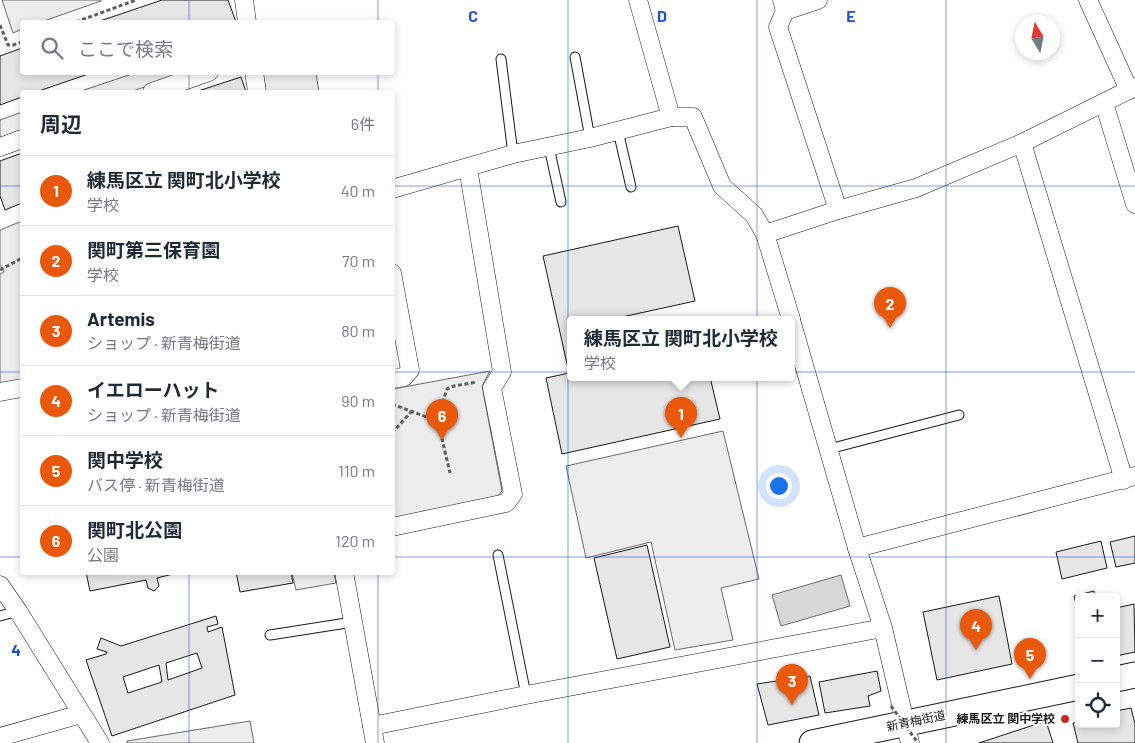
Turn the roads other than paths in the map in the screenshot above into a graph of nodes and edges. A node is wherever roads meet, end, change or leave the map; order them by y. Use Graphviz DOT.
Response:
graph roads {
  1 [pos="244,0"];
  2 [pos="638,0"];
  3 [pos="818,0"];
  4 [pos="1088,0"];
  5 [pos="784,5"];
  6 [pos="247,20"];
  7 [pos="575,57"];
  8 [pos="501,59"];
  9 [pos="200,75"];
  10 [pos="254,75"];
  11 [pos="1132,88"];
  12 [pos="158,90"];
  13 [pos="257,90"];
  14 [pos="1104,103"];
  15 [pos="671,117"];
  16 [pos="618,131"];
  17 [pos="590,138"];
  18 [pos="20,140"];
  19 [pos="1022,143"];
  20 [pos="0,147"];
  21 [pos="549,147"];
  22 [pos="513,154"];
  23 [pos="468,168"];
  24 [pos="395,188"];
  25 [pos="631,188"];
  26 [pos="561,202"];
  27 [pos="1135,204"];
  28 [pos="838,210"];
  29 [pos="765,234"];
  30 [pos="395,289"];
  31 [pos="790,316"];
  32 [pos="795,333"];
  33 [pos="395,378"];
  34 [pos="20,388"];
  35 [pos="0,392"];
  36 [pos="959,415"];
  37 [pos="830,449"];
  38 [pos="1130,478"];
  39 [pos="395,526"];
  40 [pos="857,548"];
  41 [pos="498,555"];
  42 [pos="345,575"];
  43 [pos="0,585"];
  44 [pos="18,611"];
  45 [pos="0,616"];
  46 [pos="353,622"];
  47 [pos="883,628"];
  48 [pos="270,635"];
  49 [pos="1135,675"];
  50 [pos="1120,678"];
  51 [pos="1075,688"];
  52 [pos="526,695"];
  53 [pos="81,714"];
  54 [pos="906,729"];
  55 [pos="374,735"];
  56 [pos="0,738"];
  57 [pos="100,743"];
  58 [pos="812,743"];
  1 -- 6 [label="street"];
  2 -- 15 [label="street"];
  3 -- 5 [label="street"];
  4 -- 11 [label="street"];
  5 -- 28 [label="street"];
  7 -- 17 [label="lane"];
  8 -- 22 [label="lane"];
  9 -- 12 [label="street"];
  10 -- 13 [label="street"];
  11 -- 14 [label="street"];
  14 -- 19 [label="street"];
  14 -- 27 [label="street"];
  15 -- 16 [label="street"];
  15 -- 29 [label="street"];
  16 -- 17 [label="street"];
  16 -- 25 [label="lane"];
  17 -- 21 [label="street"];
  18 -- 20 [label="street"];
  19 -- 28 [label="street"];
  19 -- 38 [label="street"];
  21 -- 22 [label="street"];
  21 -- 26 [label="lane"];
  22 -- 23 [label="street"];
  23 -- 24 [label="street"];
  23 -- 39 [label="street"];
  28 -- 29 [label="street"];
  29 -- 31 [label="street"];
  30 -- 33 [label="street"];
  32 -- 37 [label="street"];
  34 -- 35 [label="street"];
  36 -- 37 [label="lane"];
  37 -- 40 [label="street"];
  38 -- 40 [label="street"];
  40 -- 47 [label="street"];
  41 -- 52 [label="lane"];
  42 -- 46 [label="street"];
  43 -- 44 [label="street"];
  44 -- 45 [label="lane"];
  44 -- 53 [label="street"];
  46 -- 48 [label="lane"];
  46 -- 55 [label="street"];
  47 -- 52 [label="street"];
  47 -- 54 [label="street"];
  49 -- 50 [label="main road"];
  51 -- 54 [label="main road, 新青梅街道"];
  52 -- 55 [label="street"];
  53 -- 56 [label="street"];
  53 -- 57 [label="street"];
  54 -- 58 [label="main road, 新青梅街道"];
}
